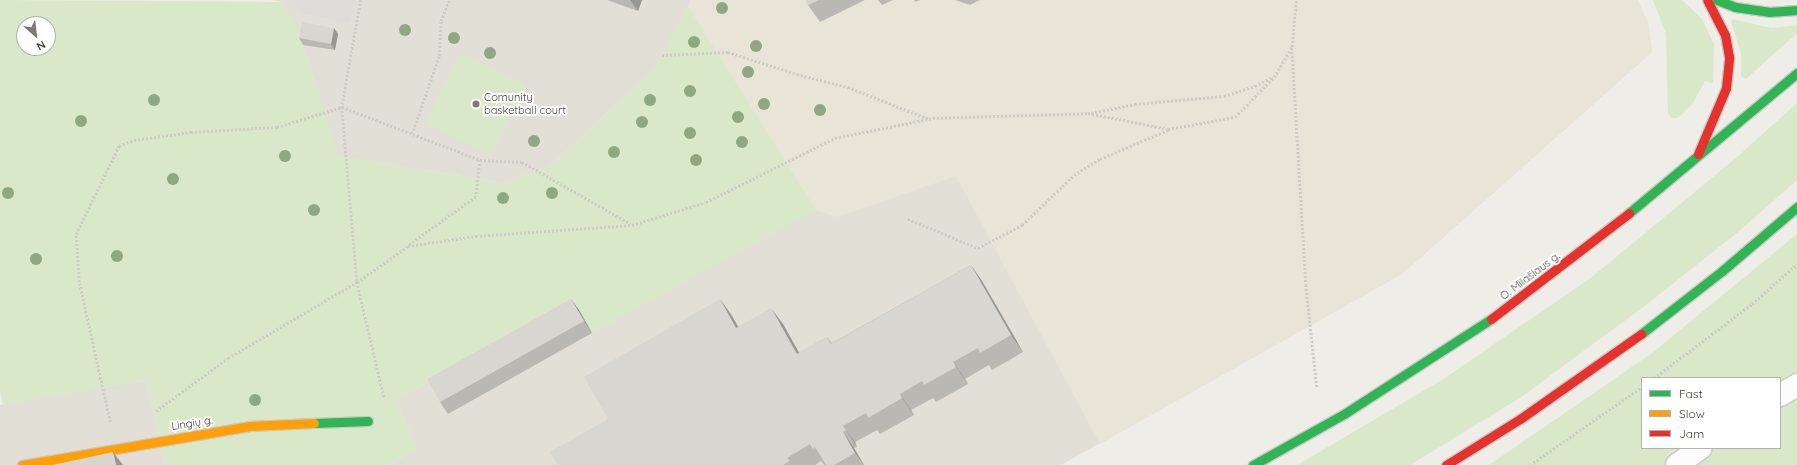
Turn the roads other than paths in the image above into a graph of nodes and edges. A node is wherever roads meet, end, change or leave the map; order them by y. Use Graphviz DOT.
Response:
graph roads {
  1 [pos="1707,0"];
  2 [pos="1716,0"];
  3 [pos="1797,10"];
  4 [pos="1797,72"];
  5 [pos="1697,157"];
  6 [pos="1797,207"];
  7 [pos="1797,385"];
  8 [pos="1781,394"];
  9 [pos="368,421"];
  10 [pos="1699,449"];
  11 [pos="22,465"];
  12 [pos="1253,465"];
  13 [pos="1446,465"];
  14 [pos="1677,465"];
  1 -- 5 [label="main road"];
  2 -- 3 [label="main road"];
  4 -- 5 [label="main road, O. Milašiaus g."];
  5 -- 12 [label="main road, O. Milašiaus g."];
  6 -- 13 [label="main road"];
  7 -- 8 [label="street"];
  9 -- 11 [label="main road, Lingių g."];
  10 -- 14 [label="street"];
}
